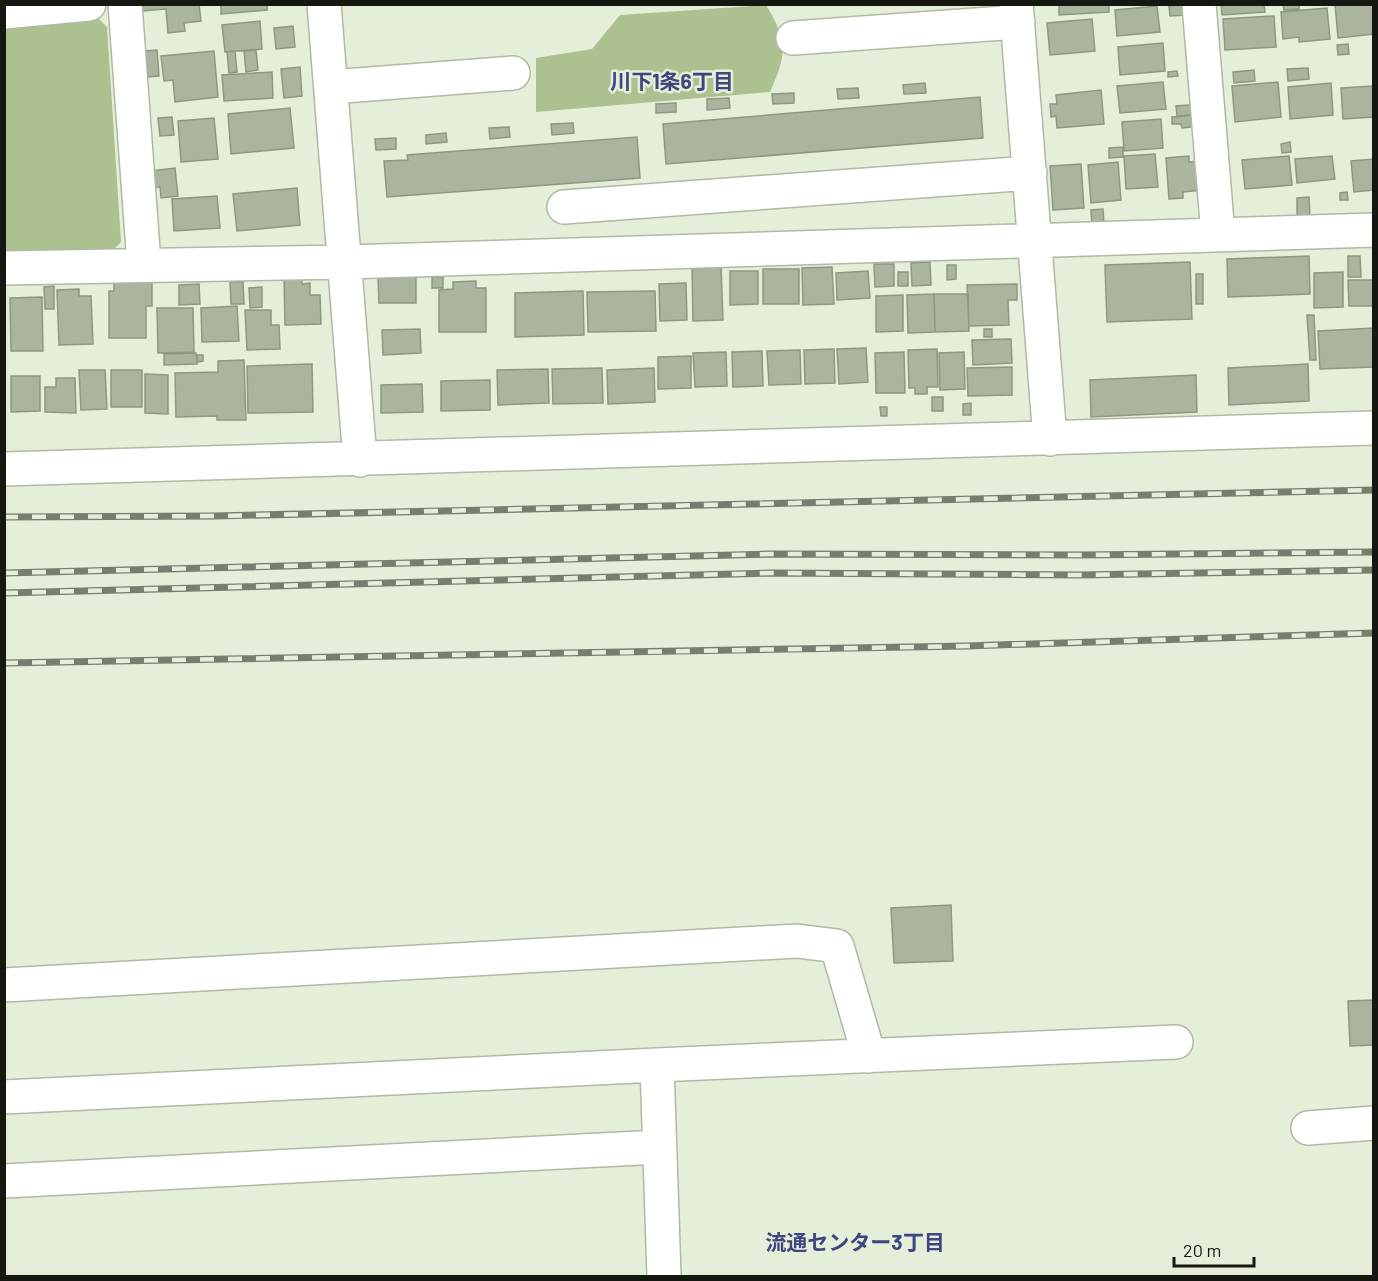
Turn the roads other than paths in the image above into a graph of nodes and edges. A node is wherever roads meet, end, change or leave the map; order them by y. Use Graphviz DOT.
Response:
graph roads {
  1 [pos="89,4"];
  2 [pos="125,4"];
  3 [pos="324,4"];
  4 [pos="1199,4"];
  5 [pos="4,12"];
  6 [pos="1017,13"];
  7 [pos="793,38"];
  8 [pos="513,73"];
  9 [pos="331,87"];
  10 [pos="1030,173"];
  11 [pos="564,207"];
  12 [pos="1374,230"];
  13 [pos="1218,235"];
  14 [pos="1035,243"];
  15 [pos="346,262"];
  16 [pos="144,264"];
  17 [pos="4,268"];
  18 [pos="1374,428"];
  19 [pos="1050,439"];
  20 [pos="360,460"];
  21 [pos="4,469"];
  22 [pos="4,985"];
  23 [pos="1176,1042"];
  24 [pos="869,1056"];
  25 [pos="657,1065"];
  26 [pos="4,1097"];
  27 [pos="1374,1123"];
  28 [pos="1308,1128"];
  29 [pos="659,1147"];
  30 [pos="4,1181"];
  31 [pos="664,1276"];
  1 -- 5 [label="street"];
  2 -- 16 [label="street"];
  3 -- 9 [label="street"];
  4 -- 13 [label="street"];
  6 -- 7 [label="street"];
  6 -- 10 [label="street"];
  8 -- 9 [label="street"];
  9 -- 15 [label="street"];
  10 -- 11 [label="street"];
  10 -- 14 [label="street"];
  12 -- 13 [label="street"];
  13 -- 14 [label="street"];
  14 -- 15 [label="street"];
  14 -- 19 [label="street"];
  15 -- 16 [label="street"];
  15 -- 20 [label="street"];
  16 -- 17 [label="street"];
  18 -- 19 [label="street"];
  19 -- 20 [label="street"];
  20 -- 21 [label="street"];
  22 -- 24 [label="street"];
  23 -- 24 [label="street"];
  24 -- 25 [label="street"];
  25 -- 26 [label="street"];
  25 -- 29 [label="street"];
  27 -- 28 [label="street"];
  29 -- 30 [label="street"];
  29 -- 31 [label="street"];
}
